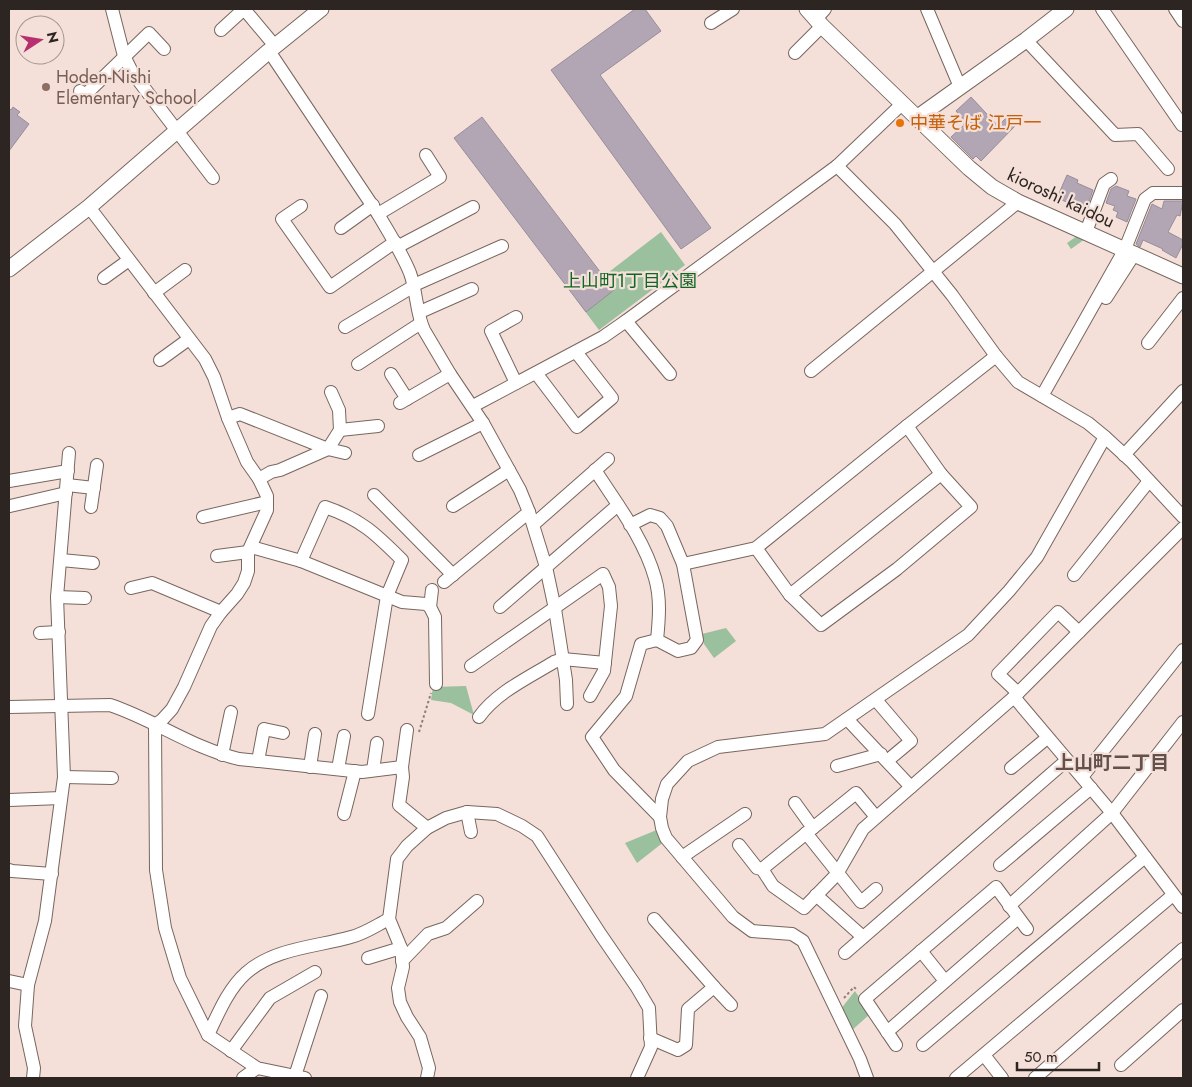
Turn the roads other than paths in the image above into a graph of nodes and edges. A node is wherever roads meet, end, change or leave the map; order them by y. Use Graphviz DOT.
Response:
graph roads {
  1 [pos="733,9"];
  2 [pos="927,9"];
  3 [pos="1066,9"];
  4 [pos="1102,9"];
  5 [pos="1176,9"];
  6 [pos="114,10"];
  7 [pos="313,11"];
  8 [pos="818,16"];
  9 [pos="1183,20"];
  10 [pos="711,23"];
  11 [pos="222,30"];
  12 [pos="1026,40"];
  13 [pos="272,48"];
  14 [pos="164,49"];
  15 [pos="795,53"];
  16 [pos="124,56"];
  17 [pos="960,87"];
  18 [pos="80,91"];
  19 [pos="903,103"];
  20 [pos="918,117"];
  21 [pos="1182,124"];
  22 [pos="177,130"];
  23 [pos="426,154"];
  24 [pos="837,166"];
  25 [pos="1168,169"];
  26 [pos="213,178"];
  27 [pos="1111,180"];
  28 [pos="1183,193"];
  29 [pos="1018,202"];
  30 [pos="301,206"];
  31 [pos="89,207"];
  32 [pos="473,207"];
  33 [pos="376,210"];
  34 [pos="341,228"];
  35 [pos="1086,232"];
  36 [pos="396,244"];
  37 [pos="502,246"];
  38 [pos="1130,251"];
  39 [pos="130,260"];
  40 [pos="9,269"];
  41 [pos="185,270"];
  42 [pos="933,272"];
  43 [pos="1183,276"];
  44 [pos="104,278"];
  45 [pos="414,286"];
  46 [pos="472,289"];
  47 [pos="154,293"];
  48 [pos="1183,298"];
  49 [pos="516,317"];
  50 [pos="421,318"];
  51 [pos="626,321"];
  52 [pos="345,327"];
  53 [pos="189,339"];
  54 [pos="1148,343"];
  55 [pos="576,352"];
  56 [pos="996,356"];
  57 [pos="160,360"];
  58 [pos="358,364"];
  59 [pos="536,372"];
  60 [pos="811,372"];
  61 [pos="391,374"];
  62 [pos="450,374"];
  63 [pos="670,374"];
  64 [pos="516,383"];
  65 [pos="1183,391"];
  66 [pos="331,392"];
  67 [pos="1042,396"];
  68 [pos="473,406"];
  69 [pos="228,418"];
  70 [pos="483,423"];
  71 [pos="378,426"];
  72 [pos="906,426"];
  73 [pos="340,430"];
  74 [pos="1105,437"];
  75 [pos="328,449"];
  76 [pos="69,453"];
  77 [pos="345,453"];
  78 [pos="419,455"];
  79 [pos="1124,455"];
  80 [pos="608,459"];
  81 [pos="97,465"];
  82 [pos="509,470"];
  83 [pos="596,470"];
  84 [pos="68,471"];
  85 [pos="941,474"];
  86 [pos="259,479"];
  87 [pos="9,481"];
  88 [pos="1149,481"];
  89 [pos="94,488"];
  90 [pos="66,489"];
  91 [pos="374,495"];
  92 [pos="268,502"];
  93 [pos="618,505"];
  94 [pos="10,506"];
  95 [pos="453,506"];
  96 [pos="91,507"];
  97 [pos="203,517"];
  98 [pos="1183,517"];
  99 [pos="532,518"];
  100 [pos="630,524"];
  101 [pos="1183,528"];
  102 [pos="756,548"];
  103 [pos="250,549"];
  104 [pos="217,556"];
  105 [pos="61,560"];
  106 [pos="301,561"];
  107 [pos="93,563"];
  108 [pos="683,564"];
  109 [pos="546,567"];
  110 [pos="1074,575"];
  111 [pos="131,588"];
  112 [pos="432,590"];
  113 [pos="790,595"];
  114 [pos="57,596"];
  115 [pos="387,596"];
  116 [pos="85,598"];
  117 [pos="430,607"];
  118 [pos="500,607"];
  119 [pos="555,609"];
  120 [pos="221,612"];
  121 [pos="40,632"];
  122 [pos="59,632"];
  123 [pos="1079,632"];
  124 [pos="657,640"];
  125 [pos="1183,650"];
  126 [pos="563,659"];
  127 [pos="605,663"];
  128 [pos="471,666"];
  129 [pos="436,684"];
  130 [pos="1016,695"];
  131 [pos="590,696"];
  132 [pos="876,700"];
  133 [pos="567,704"];
  134 [pos="9,707"];
  135 [pos="62,707"];
  136 [pos="231,712"];
  137 [pos="368,714"];
  138 [pos="479,717"];
  139 [pos="848,719"];
  140 [pos="1183,722"];
  141 [pos="155,725"];
  142 [pos="413,731"];
  143 [pos="283,733"];
  144 [pos="315,734"];
  145 [pos="344,736"];
  146 [pos="1047,738"];
  147 [pos="377,743"];
  148 [pos="222,755"];
  149 [pos="884,758"];
  150 [pos="1067,760"];
  151 [pos="258,761"];
  152 [pos="836,766"];
  153 [pos="310,767"];
  154 [pos="402,767"];
  155 [pos="1011,768"];
  156 [pos="338,769"];
  157 [pos="373,770"];
  158 [pos="355,771"];
  159 [pos="64,777"];
  160 [pos="1082,777"];
  161 [pos="112,778"];
  162 [pos="911,787"];
  163 [pos="1091,788"];
  164 [pos="61,798"];
  165 [pos="9,800"];
  166 [pos="795,803"];
  167 [pos="467,812"];
  168 [pos="344,814"];
  169 [pos="745,814"];
  170 [pos="1112,814"];
  171 [pos="660,817"];
  172 [pos="876,817"];
  173 [pos="427,828"];
  174 [pos="810,831"];
  175 [pos="471,832"];
  176 [pos="739,845"];
  177 [pos="682,857"];
  178 [pos="1145,857"];
  179 [pos="1000,865"];
  180 [pos="762,869"];
  181 [pos="9,870"];
  182 [pos="52,874"];
  183 [pos="837,874"];
  184 [pos="876,889"];
  185 [pos="1173,895"];
  186 [pos="816,896"];
  187 [pos="477,901"];
  188 [pos="1009,906"];
  189 [pos="1183,907"];
  190 [pos="1018,918"];
  191 [pos="389,919"];
  192 [pos="654,919"];
  193 [pos="1027,929"];
  194 [pos="862,937"];
  195 [pos="401,948"];
  196 [pos="1183,950"];
  197 [pos="921,951"];
  198 [pos="845,953"];
  199 [pos="368,958"];
  200 [pos="402,961"];
  201 [pos="315,972"];
  202 [pos="9,981"];
  203 [pos="945,981"];
  204 [pos="28,985"];
  205 [pos="714,987"];
  206 [pos="320,996"];
  207 [pos="731,1005"];
  208 [pos="1183,1010"];
  209 [pos="887,1032"];
  210 [pos="208,1035"];
  211 [pos="650,1038"];
  212 [pos="896,1045"];
  213 [pos="923,1045"];
  214 [pos="231,1051"];
  215 [pos="984,1055"];
  216 [pos="1121,1065"];
  217 [pos="257,1068"];
  218 [pos="300,1077"];
  219 [pos="33,1078"];
  220 [pos="243,1078"];
  221 [pos="427,1078"];
  222 [pos="637,1078"];
  223 [pos="867,1078"];
  224 [pos="956,1078"];
  225 [pos="1002,1078"];
  226 [pos="1035,1078"];
  1 -- 10 [label="street"];
  2 -- 17 [label="street"];
  3 -- 12 [label="main road"];
  4 -- 21 [label="street"];
  5 -- 9 [label="street"];
  6 -- 16 [label="street"];
  7 -- 13 [label="main road"];
  8 -- 15 [label="street"];
  8 -- 19 [label="main road, kioroshi kaidou"];
  11 -- 13 [label="street"];
  12 -- 17 [label="main road"];
  12 -- 25 [label="street"];
  13 -- 22 [label="main road"];
  13 -- 33 [label="street"];
  14 -- 16 [label="street"];
  16 -- 18 [label="street"];
  16 -- 22 [label="street"];
  17 -- 20 [label="main road"];
  19 -- 20 [label="main road, kioroshi kaidou"];
  19 -- 24 [label="street"];
  20 -- 29 [label="main road, kioroshi kaidou"];
  22 -- 26 [label="street"];
  22 -- 31 [label="main road"];
  23 -- 33 [label="street"];
  24 -- 42 [label="street"];
  24 -- 51 [label="street"];
  27 -- 35 [label="street"];
  28 -- 38 [label="street"];
  29 -- 35 [label="main road, kioroshi kaidou"];
  29 -- 42 [label="street"];
  30 -- 36 [label="street"];
  31 -- 39 [label="street"];
  31 -- 40 [label="main road"];
  32 -- 36 [label="street"];
  33 -- 34 [label="street"];
  33 -- 36 [label="street"];
  35 -- 38 [label="main road, kioroshi kaidou"];
  36 -- 45 [label="street"];
  37 -- 45 [label="street"];
  38 -- 43 [label="main road, kioroshi kaidou"];
  38 -- 67 [label="street"];
  39 -- 44 [label="street"];
  39 -- 47 [label="street"];
  41 -- 47 [label="street"];
  42 -- 56 [label="street"];
  42 -- 60 [label="street"];
  45 -- 50 [label="street"];
  45 -- 52 [label="street"];
  46 -- 50 [label="street"];
  47 -- 53 [label="street"];
  48 -- 54 [label="street"];
  49 -- 64 [label="street"];
  50 -- 58 [label="street"];
  50 -- 62 [label="street"];
  51 -- 55 [label="street"];
  51 -- 63 [label="street"];
  53 -- 57 [label="street"];
  53 -- 69 [label="street"];
  55 -- 59 [label="street"];
  55 -- 59 [label="street"];
  56 -- 67 [label="street"];
  56 -- 72 [label="street"];
  59 -- 64 [label="street"];
  61 -- 62 [label="street"];
  62 -- 68 [label="street"];
  64 -- 68 [label="street"];
  65 -- 79 [label="street"];
  66 -- 73 [label="street"];
  67 -- 74 [label="street"];
  68 -- 70 [label="street"];
  69 -- 75 [label="street"];
  69 -- 86 [label="street"];
  70 -- 78 [label="street"];
  70 -- 82 [label="street"];
  71 -- 73 [label="street"];
  72 -- 85 [label="street"];
  72 -- 102 [label="street"];
  73 -- 75 [label="street"];
  74 -- 79 [label="street"];
  74 -- 132 [label="street"];
  75 -- 77 [label="street"];
  75 -- 86 [label="street"];
  76 -- 84 [label="street"];
  79 -- 88 [label="street"];
  80 -- 83 [label="street"];
  81 -- 89 [label="street"];
  82 -- 95 [label="street"];
  82 -- 99 [label="street"];
  83 -- 93 [label="street"];
  83 -- 99 [label="street"];
  84 -- 87 [label="street"];
  84 -- 90 [label="street"];
  85 -- 113 [label="street"];
  85 -- 113 [label="street"];
  86 -- 92 [label="street"];
  88 -- 98 [label="street"];
  88 -- 110 [label="street"];
  89 -- 90 [label="street"];
  89 -- 96 [label="street"];
  90 -- 94 [label="street"];
  90 -- 105 [label="street"];
  91 -- 99 [label="street"];
  92 -- 97 [label="street"];
  92 -- 103 [label="street"];
  93 -- 100 [label="street"];
  93 -- 109 [label="street"];
  99 -- 109 [label="street"];
  100 -- 108 [label="street"];
  100 -- 124 [label="street"];
  101 -- 123 [label="street"];
  102 -- 108 [label="street"];
  102 -- 113 [label="street"];
  103 -- 104 [label="street"];
  103 -- 106 [label="street"];
  103 -- 120 [label="street"];
  105 -- 107 [label="street"];
  105 -- 114 [label="street"];
  106 -- 115 [label="street"];
  106 -- 115 [label="street"];
  108 -- 124 [label="street"];
  109 -- 118 [label="street"];
  109 -- 119 [label="street"];
  111 -- 120 [label="street"];
  112 -- 117 [label="street"];
  114 -- 116 [label="street"];
  114 -- 122 [label="street"];
  115 -- 117 [label="street"];
  115 -- 137 [label="street"];
  117 -- 129 [label="street"];
  119 -- 126 [label="street"];
  119 -- 127 [label="street"];
  119 -- 128 [label="street"];
  120 -- 141 [label="street"];
  121 -- 122 [label="street"];
  122 -- 135 [label="street"];
  123 -- 130 [label="street"];
  123 -- 130 [label="street"];
  124 -- 171 [label="street"];
  125 -- 160 [label="street"];
  126 -- 127 [label="street"];
  126 -- 133 [label="street"];
  126 -- 138 [label="street"];
  127 -- 131 [label="street"];
  130 -- 146 [label="street"];
  130 -- 162 [label="street"];
  132 -- 139 [label="street"];
  132 -- 149 [label="street"];
  134 -- 135 [label="street"];
  135 -- 141 [label="street"];
  135 -- 159 [label="street"];
  136 -- 148 [label="street"];
  139 -- 149 [label="street"];
  139 -- 171 [label="street"];
  140 -- 170 [label="street"];
  141 -- 148 [label="street"];
  141 -- 210 [label="street"];
  142 -- 154 [label="street"];
  143 -- 151 [label="street"];
  144 -- 153 [label="street"];
  145 -- 156 [label="street"];
  146 -- 150 [label="street"];
  146 -- 155 [label="street"];
  147 -- 157 [label="street"];
  148 -- 151 [label="street"];
  149 -- 152 [label="street"];
  149 -- 162 [label="street"];
  150 -- 160 [label="street"];
  150 -- 194 [label="street"];
  151 -- 153 [label="street"];
  153 -- 156 [label="street"];
  154 -- 157 [label="street"];
  154 -- 173 [label="street"];
  156 -- 158 [label="street"];
  157 -- 158 [label="street"];
  158 -- 168 [label="street"];
  159 -- 161 [label="street"];
  159 -- 164 [label="street"];
  160 -- 163 [label="street"];
  162 -- 172 [label="street"];
  163 -- 170 [label="street"];
  163 -- 179 [label="street"];
  164 -- 165 [label="street"];
  164 -- 182 [label="street"];
  166 -- 174 [label="street"];
  167 -- 173 [label="street"];
  167 -- 175 [label="street"];
  167 -- 211 [label="street"];
  169 -- 177 [label="street"];
  170 -- 178 [label="street"];
  170 -- 188 [label="street"];
  171 -- 177 [label="street"];
  172 -- 174 [label="street"];
  172 -- 183 [label="street"];
  173 -- 191 [label="street"];
  174 -- 180 [label="street"];
  174 -- 183 [label="street"];
  176 -- 180 [label="street"];
  177 -- 223 [label="street"];
  178 -- 185 [label="street"];
  178 -- 213 [label="street"];
  180 -- 186 [label="street"];
  181 -- 182 [label="street"];
  182 -- 204 [label="street"];
  183 -- 184 [label="street"];
  183 -- 186 [label="street"];
  185 -- 189 [label="street"];
  185 -- 215 [label="street"];
  186 -- 194 [label="street"];
  187 -- 200 [label="street"];
  188 -- 190 [label="street"];
  188 -- 197 [label="street"];
  190 -- 193 [label="street"];
  190 -- 203 [label="street"];
  191 -- 195 [label="street"];
  191 -- 210 [label="street"];
  192 -- 205 [label="street"];
  194 -- 198 [label="street"];
  195 -- 199 [label="street"];
  195 -- 200 [label="street"];
  196 -- 226 [label="street"];
  197 -- 203 [label="street"];
  197 -- 209 [label="street"];
  200 -- 221 [label="street"];
  201 -- 214 [label="street"];
  202 -- 204 [label="street"];
  203 -- 209 [label="street"];
  204 -- 219 [label="street"];
  205 -- 207 [label="street"];
  205 -- 211 [label="street"];
  206 -- 218 [label="street"];
  208 -- 216 [label="street"];
  209 -- 212 [label="street"];
  210 -- 214 [label="street"];
  211 -- 222 [label="street"];
  214 -- 217 [label="street"];
  215 -- 224 [label="street"];
  215 -- 225 [label="street"];
  217 -- 218 [label="street"];
  217 -- 220 [label="street"];
}
